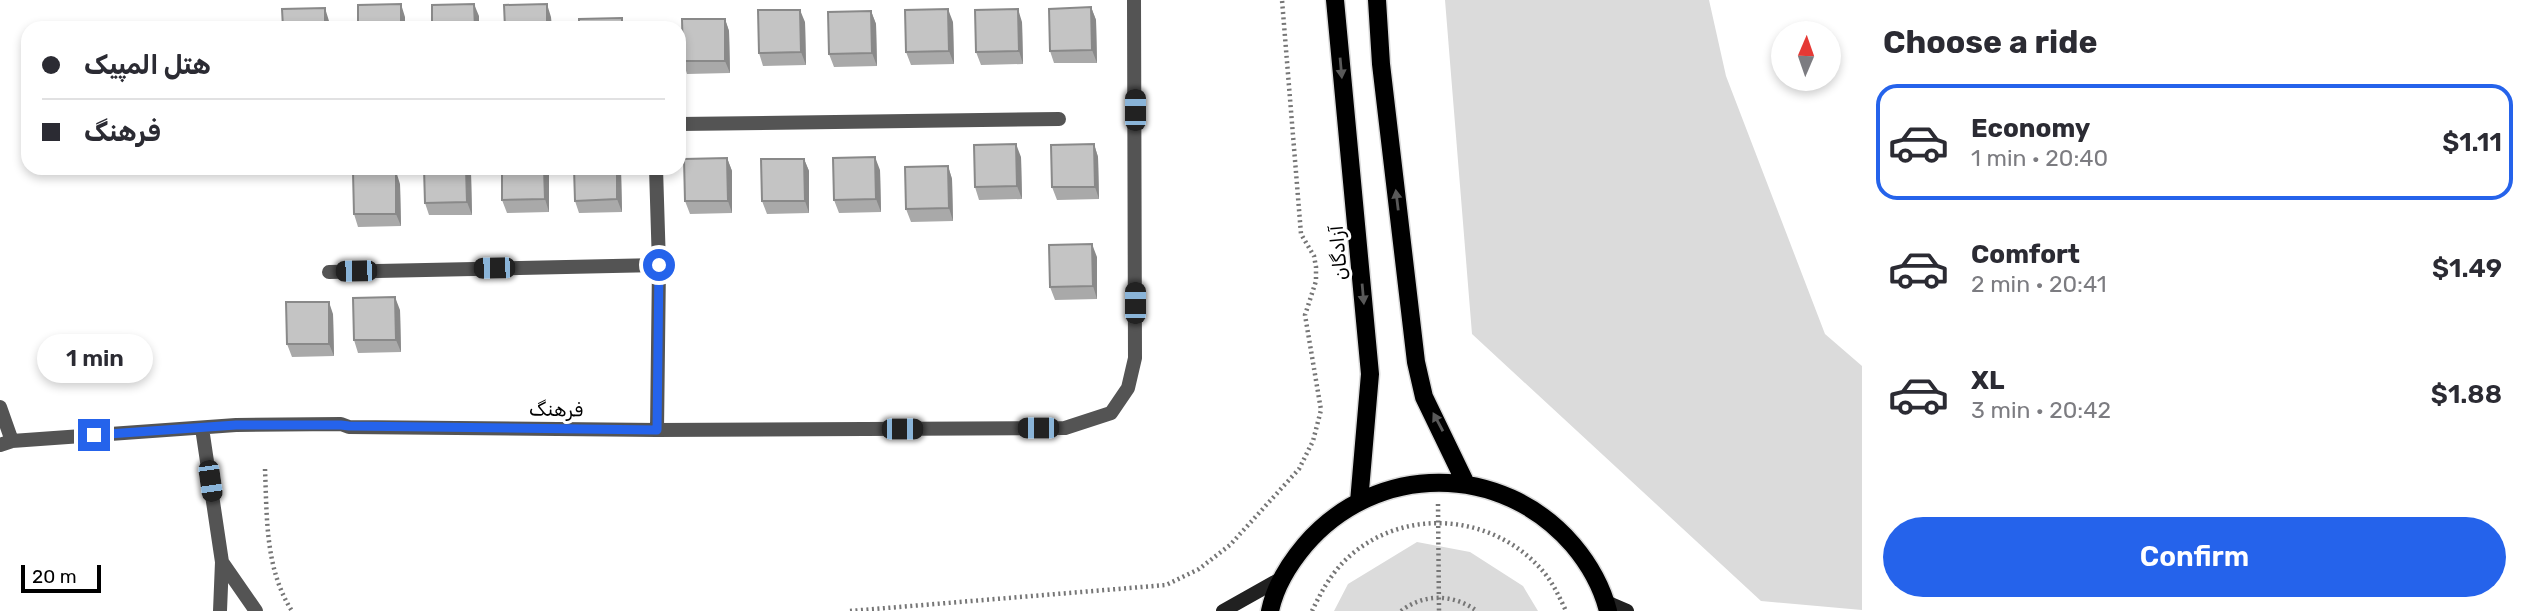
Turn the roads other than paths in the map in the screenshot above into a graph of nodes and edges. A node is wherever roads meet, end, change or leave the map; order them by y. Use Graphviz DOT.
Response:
graph roads {
  1 [pos="1134,0"];
  2 [pos="1377,0"];
  3 [pos="1334,2"];
  4 [pos="1059,119"];
  5 [pos="686,124"];
  6 [pos="656,175"];
  7 [pos="659,265"];
  8 [pos="329,272"];
  9 [pos="0,407"];
  10 [pos="202,428"];
  11 [pos="657,430"];
  12 [pos="6,443"];
  13 [pos="1466,484"];
  14 [pos="1359,502"];
  15 [pos="222,562"];
  16 [pos="1282,578"];
  17 [pos="1607,607"];
  18 [pos="220,611"];
  19 [pos="256,611"];
  20 [pos="1223,611"];
  21 [pos="1270,611"];
  22 [pos="1628,611"];
  1 -- 11 [label="street, فرهنگ"];
  13 -- 2 [label="main road, one-way"];
  3 -- 14 [label="main road, آزادگان, one-way"];
  4 -- 5 [label="street"];
  6 -- 7 [label="street"];
  7 -- 8 [label="street"];
  7 -- 11 [label="street"];
  9 -- 12 [label="street"];
  10 -- 11 [label="street, فرهنگ"];
  10 -- 12 [label="street, فرهنگ"];
  10 -- 15 [label="street"];
  13 -- 14 [label="main road"];
  13 -- 17 [label="main road"];
  14 -- 16 [label="main road"];
  15 -- 18 [label="street"];
  15 -- 19 [label="street"];
  16 -- 20 [label="main road"];
  16 -- 21 [label="main road"];
  17 -- 22 [label="main road"];
}
